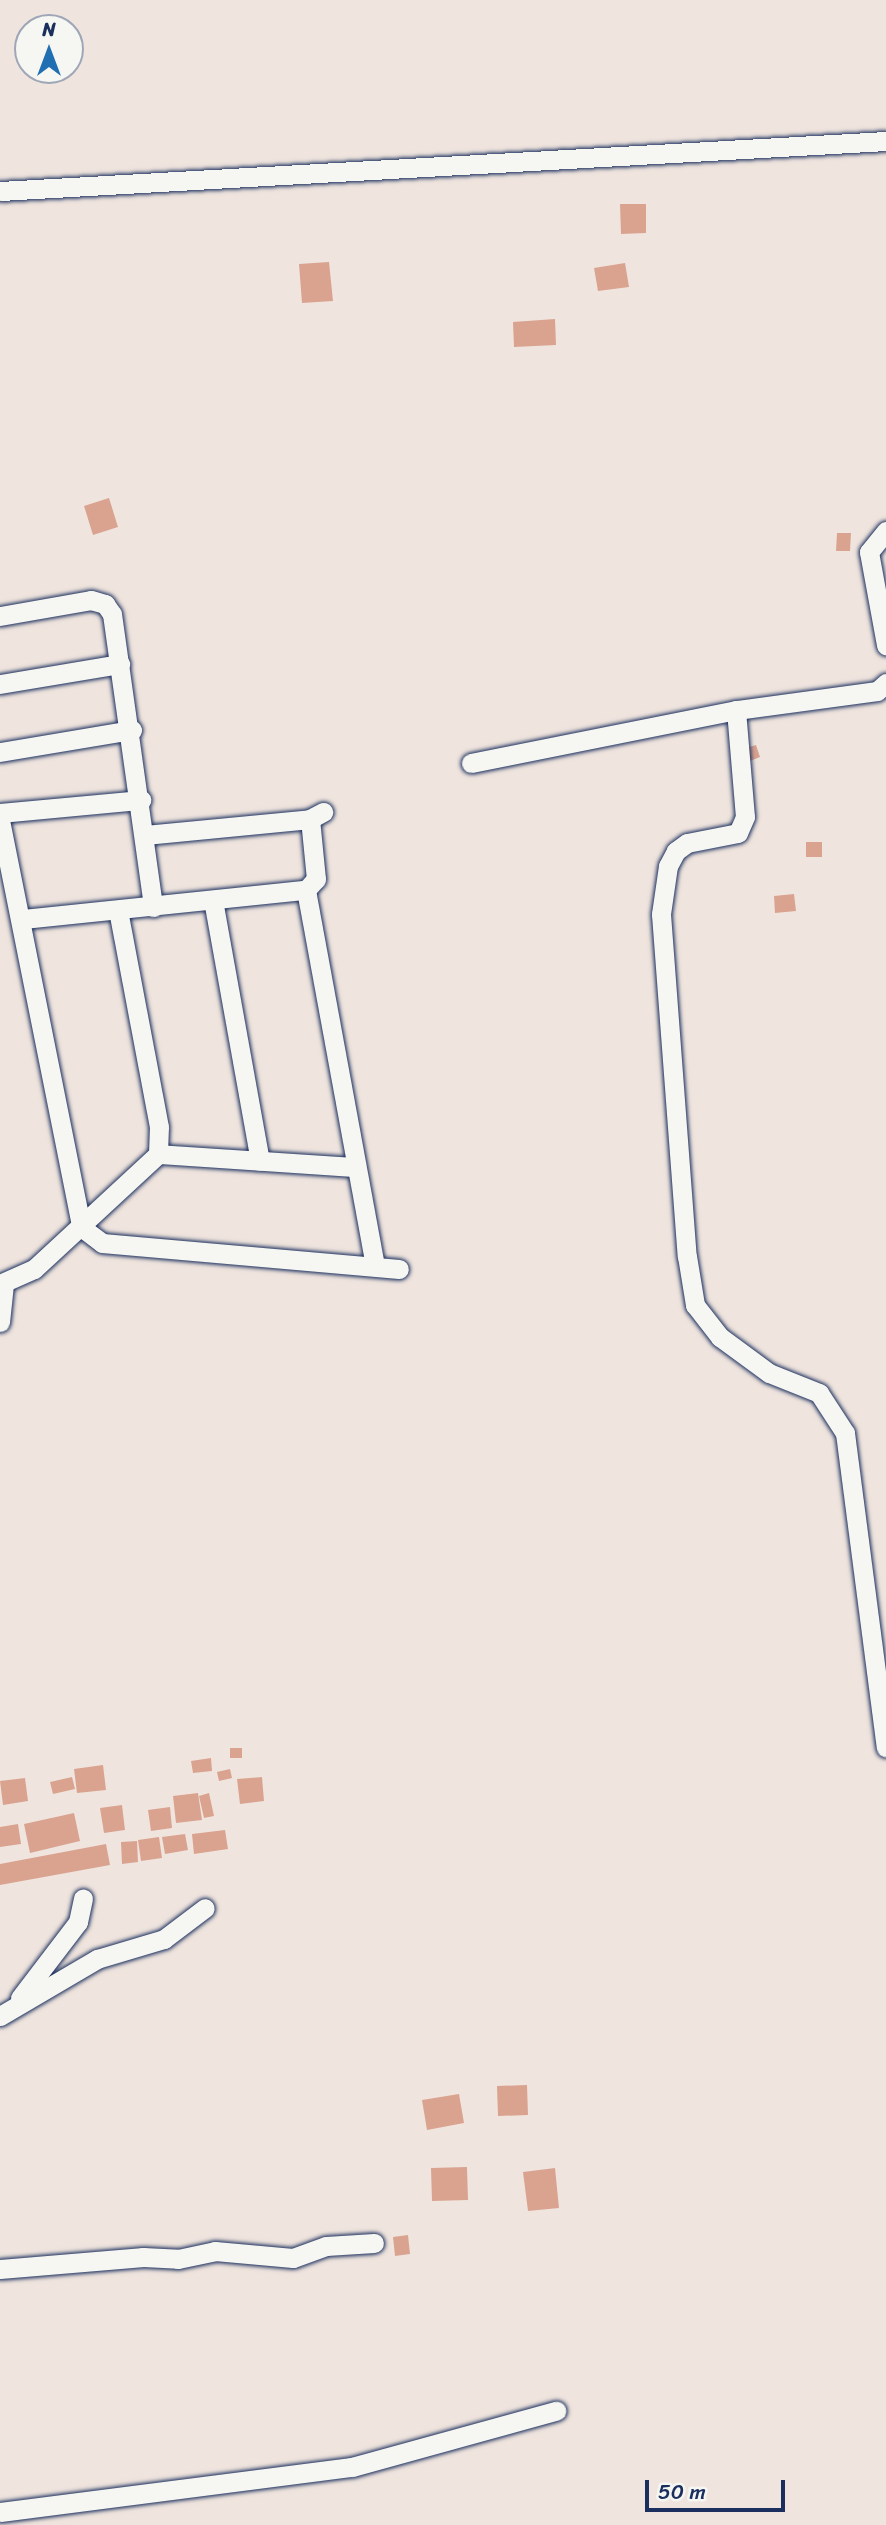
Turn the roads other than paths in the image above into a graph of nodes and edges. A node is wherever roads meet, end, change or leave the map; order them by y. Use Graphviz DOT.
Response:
graph roads {
  1 [pos="886,141"];
  2 [pos="0,191"];
  3 [pos="886,531"];
  4 [pos="0,616"];
  5 [pos="886,645"];
  6 [pos="120,664"];
  7 [pos="886,683"];
  8 [pos="0,684"];
  9 [pos="736,710"];
  10 [pos="132,730"];
  11 [pos="0,752"];
  12 [pos="471,763"];
  13 [pos="141,800"];
  14 [pos="0,813"];
  15 [pos="0,820"];
  16 [pos="145,835"];
  17 [pos="306,890"];
  18 [pos="213,900"];
  19 [pos="153,907"];
  20 [pos="118,911"];
  21 [pos="23,919"];
  22 [pos="158,1154"];
  23 [pos="260,1161"];
  24 [pos="356,1167"];
  25 [pos="81,1227"];
  26 [pos="375,1266"];
  27 [pos="399,1269"];
  28 [pos="2,1284"];
  29 [pos="0,1322"];
  30 [pos="886,1747"];
  31 [pos="83,1899"];
  32 [pos="205,1908"];
  33 [pos="8,2010"];
  34 [pos="374,2243"];
  35 [pos="0,2269"];
  36 [pos="556,2411"];
  37 [pos="0,2512"];
  1 -- 2 [label="street"];
  3 -- 5 [label="street"];
  4 -- 6 [label="street"];
  6 -- 8 [label="street"];
  6 -- 10 [label="street"];
  7 -- 9 [label="street"];
  9 -- 12 [label="street"];
  9 -- 30 [label="street"];
  10 -- 11 [label="street"];
  10 -- 13 [label="street"];
  13 -- 14 [label="street"];
  13 -- 16 [label="street"];
  15 -- 21 [label="street"];
  16 -- 17 [label="street"];
  16 -- 19 [label="street"];
  17 -- 18 [label="street"];
  17 -- 24 [label="street"];
  18 -- 19 [label="street"];
  18 -- 23 [label="street"];
  19 -- 20 [label="street"];
  20 -- 21 [label="street"];
  20 -- 22 [label="street"];
  21 -- 25 [label="street"];
  22 -- 23 [label="street"];
  22 -- 25 [label="street"];
  23 -- 24 [label="street"];
  24 -- 26 [label="street"];
  25 -- 26 [label="street"];
  25 -- 28 [label="street"];
  26 -- 27 [label="street"];
  28 -- 29 [label="street"];
  31 -- 33 [label="street"];
  32 -- 33 [label="street"];
  34 -- 35 [label="street"];
  36 -- 37 [label="street"];
}
